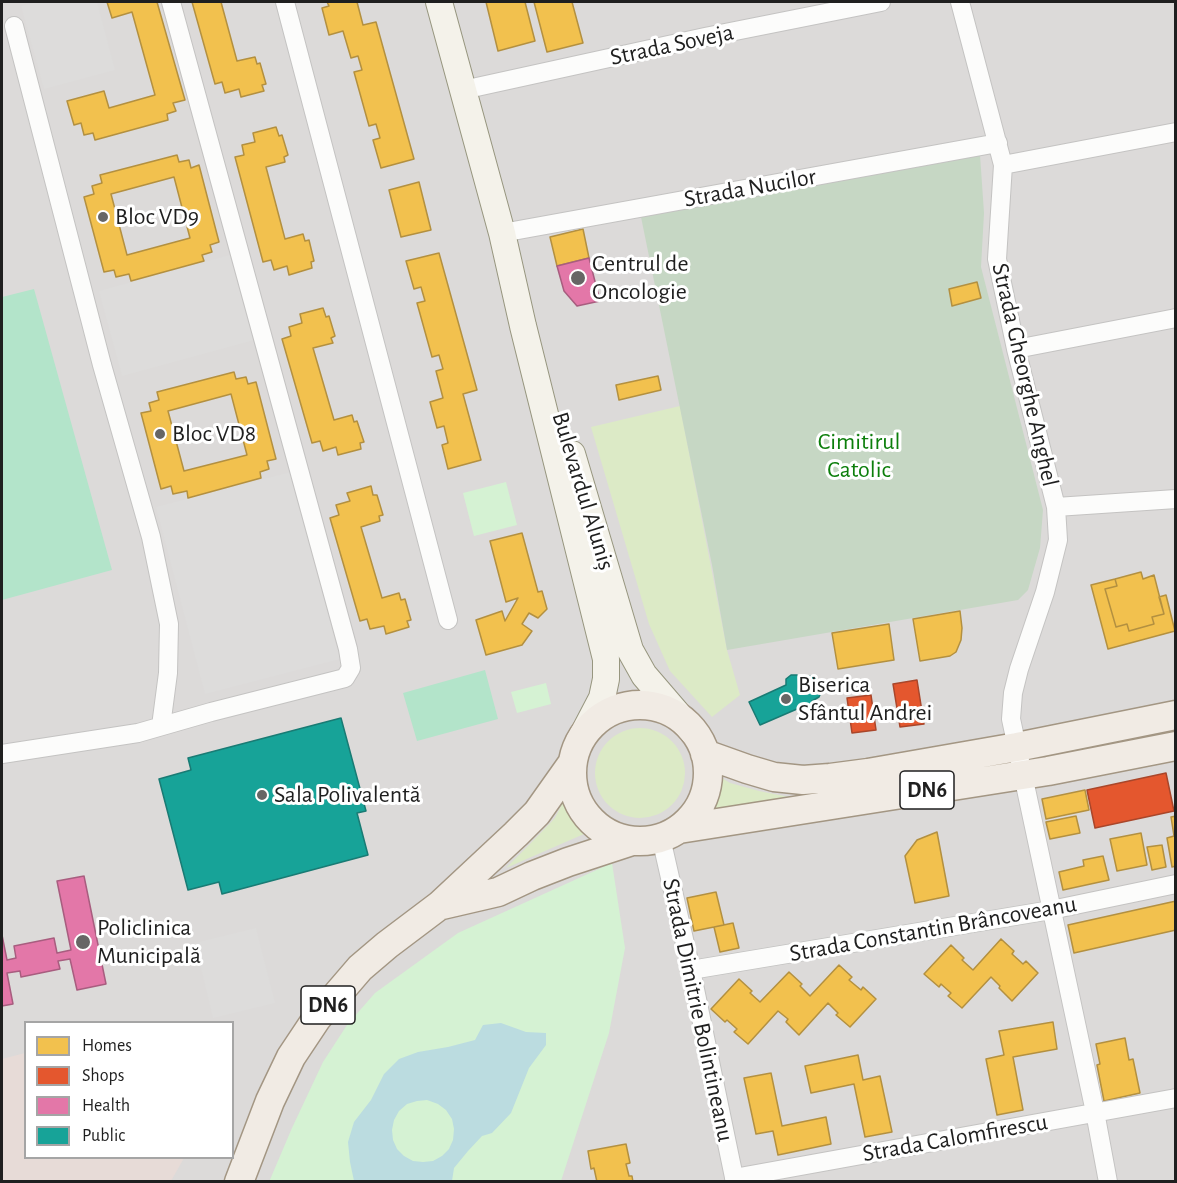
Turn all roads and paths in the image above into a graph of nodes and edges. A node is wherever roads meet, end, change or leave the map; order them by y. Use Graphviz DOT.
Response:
graph roads {
  1 [pos="171,2"];
  2 [pos="285,2"];
  3 [pos="439,2"];
  4 [pos="881,2"];
  5 [pos="960,2"];
  6 [pos="14,26"];
  7 [pos="463,90"];
  8 [pos="1176,132"];
  9 [pos="998,143"];
  10 [pos="1003,165"];
  11 [pos="502,233"];
  12 [pos="1176,318"];
  13 [pos="1016,349"];
  14 [pos="1176,499"];
  15 [pos="1056,507"];
  16 [pos="448,620"];
  17 [pos="1176,715"];
  18 [pos="161,726"];
  19 [pos="699,743"];
  20 [pos="1176,746"];
  21 [pos="1017,747"];
  22 [pos="2,754"];
  23 [pos="575,754"];
  24 [pos="1023,775"];
  25 [pos="670,833"];
  26 [pos="632,841"];
  27 [pos="1176,884"];
  28 [pos="440,905"];
  29 [pos="1051,910"];
  30 [pos="691,970"];
  31 [pos="1176,1098"];
  32 [pos="1095,1112"];
  33 [pos="734,1180"];
  34 [pos="239,1182"];
  35 [pos="1108,1182"];
  1 -- 18 [label="street"];
  2 -- 16 [label="street"];
  3 -- 7 [label="main road, Bulevardul Aluniș"];
  4 -- 7 [label="street, Strada Soveja"];
  5 -- 9 [label="street, Strada Gheorghe Anghel"];
  6 -- 18 [label="street"];
  7 -- 11 [label="main road, Bulevardul Aluniș"];
  8 -- 10 [label="street"];
  9 -- 10 [label="street, Strada Gheorghe Anghel"];
  9 -- 11 [label="street, Strada Nucilor"];
  10 -- 13 [label="street, Strada Gheorghe Anghel"];
  11 -- 19 [label="main road, Bulevardul Aluniș"];
  11 -- 23 [label="main road, Bulevardul Aluniș"];
  12 -- 13 [label="street"];
  13 -- 15 [label="street, Strada Gheorghe Anghel"];
  14 -- 15 [label="street"];
  15 -- 21 [label="street, Strada Gheorghe Anghel"];
  17 -- 21 [label="main road, DN6"];
  18 -- 22 [label="street"];
  19 -- 21 [label="main road, DN6"];
  19 -- 23 [label="main road, DN6"];
  19 -- 25 [label="main road"];
  20 -- 24 [label="main road, DN6"];
  21 -- 24 [label="street, Strada Gheorghe Anghel"];
  23 -- 26 [label="main road, DN6"];
  23 -- 28 [label="main road, DN6"];
  24 -- 25 [label="main road, DN6"];
  24 -- 29 [label="street, Strada Gheorghe Anghel"];
  25 -- 26 [label="main road, DN6"];
  25 -- 30 [label="street, Strada Dimitrie Bolintineanu"];
  26 -- 28 [label="main road, DN6"];
  27 -- 29 [label="street, Strada Constantin Brâncoveanu"];
  28 -- 34 [label="main road, DN6"];
  29 -- 30 [label="street, Strada Constantin Brâncoveanu"];
  29 -- 32 [label="street, Strada Gheorghe Anghel"];
  30 -- 33 [label="street, Strada Dimitrie Bolintineanu"];
  31 -- 32 [label="street, Strada Calomfirescu"];
  32 -- 33 [label="street, Strada Calomfirescu"];
  32 -- 35 [label="street, Strada Gheorghe Anghel"];
}
